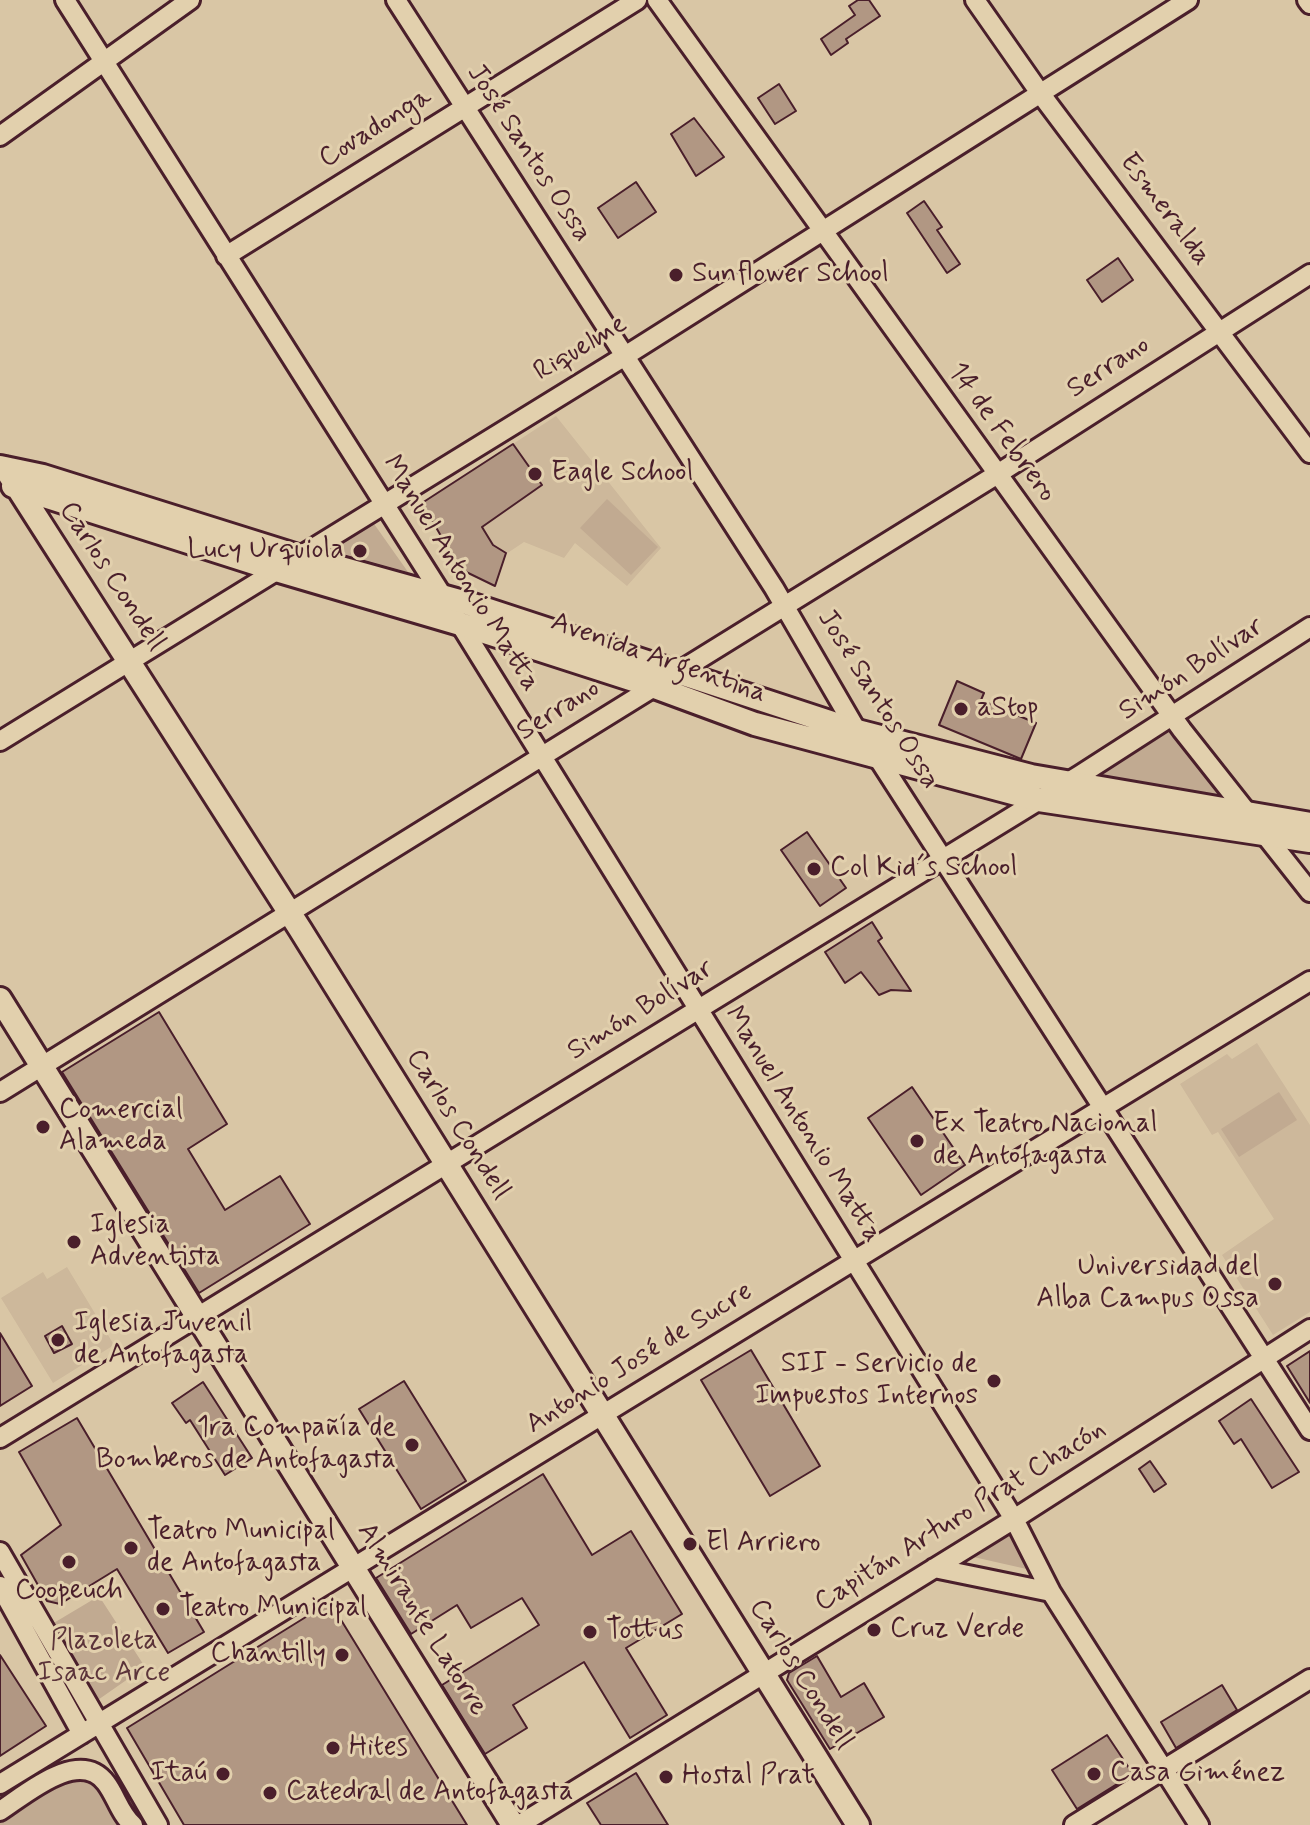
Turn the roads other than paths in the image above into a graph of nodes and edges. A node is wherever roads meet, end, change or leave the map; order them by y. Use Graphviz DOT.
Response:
graph roads {
  1 [pos="65,0"];
  2 [pos="190,0"];
  3 [pos="396,0"];
  4 [pos="637,0"];
  5 [pos="657,0"];
  6 [pos="975,0"];
  7 [pos="1188,0"];
  8 [pos="104,61"];
  9 [pos="1040,93"];
  10 [pos="465,107"];
  11 [pos="0,136"];
  12 [pos="822,231"];
  13 [pos="226,256"];
  14 [pos="1310,274"];
  15 [pos="1220,330"];
  16 [pos="625,356"];
  17 [pos="1310,453"];
  18 [pos="4,473"];
  19 [pos="996,475"];
  20 [pos="382,502"];
  21 [pos="298,556"];
  22 [pos="276,570"];
  23 [pos="442,595"];
  24 [pos="785,604"];
  25 [pos="460,624"];
  26 [pos="1310,627"];
  27 [pos="129,662"];
  28 [pos="675,672"];
  29 [pos="652,686"];
  30 [pos="1173,717"];
  31 [pos="857,731"];
  32 [pos="0,741"];
  33 [pos="541,755"];
  34 [pos="876,755"];
  35 [pos="1066,783"];
  36 [pos="1039,800"];
  37 [pos="1246,814"];
  38 [pos="1310,824"];
  39 [pos="1267,834"];
  40 [pos="1310,841"];
  41 [pos="943,859"];
  42 [pos="1310,892"];
  43 [pos="289,911"];
  44 [pos="1310,981"];
  45 [pos="0,999"];
  46 [pos="697,1008"];
  47 [pos="42,1066"];
  48 [pos="0,1092"];
  49 [pos="1103,1108"];
  50 [pos="446,1164"];
  51 [pos="854,1261"];
  52 [pos="196,1315"];
  53 [pos="1310,1329"];
  54 [pos="1264,1359"];
  55 [pos="602,1415"];
  56 [pos="1310,1430"];
  57 [pos="0,1438"];
  58 [pos="1014,1519"];
  59 [pos="0,1552"];
  60 [pos="353,1568"];
  61 [pos="934,1568"];
  62 [pos="0,1586"];
  63 [pos="1051,1592"];
  64 [pos="764,1673"];
  65 [pos="1310,1679"];
  66 [pos="90,1729"];
  67 [pos="1162,1771"];
  68 [pos="0,1784"];
  69 [pos="0,1811"];
  70 [pos="133,1825"];
  71 [pos="158,1825"];
  72 [pos="516,1825"];
  73 [pos="858,1825"];
  74 [pos="1074,1825"];
  75 [pos="1199,1825"];
  1 -- 8 [label="street, Manuel Antonio Matta"];
  2 -- 8 [label="street"];
  3 -- 10 [label="street, José Santos Ossa"];
  4 -- 10 [label="street, Covadonga"];
  5 -- 12 [label="street, 14 de Febrero"];
  6 -- 9 [label="street, Esmeralda"];
  7 -- 9 [label="street, Riquelme"];
  8 -- 11 [label="street"];
  8 -- 13 [label="street, Manuel Antonio Matta"];
  9 -- 12 [label="street, Riquelme"];
  9 -- 15 [label="street, Esmeralda"];
  10 -- 13 [label="street, Covadonga"];
  10 -- 16 [label="street, José Santos Ossa"];
  12 -- 16 [label="street, Riquelme"];
  12 -- 19 [label="street, 14 de Febrero"];
  13 -- 20 [label="street, Manuel Antonio Matta"];
  14 -- 15 [label="street, Serrano"];
  15 -- 17 [label="street, Esmeralda"];
  15 -- 19 [label="street, Serrano"];
  16 -- 20 [label="street, Riquelme"];
  16 -- 24 [label="street, José Santos Ossa"];
  18 -- 21 [label="main road, Avenida Argentina"];
  18 -- 22 [label="main road, Avenida Argentina"];
  18 -- 27 [label="main road, Carlos Condell"];
  19 -- 24 [label="street, Serrano"];
  19 -- 30 [label="street, 14 de Febrero"];
  20 -- 21 [label="street, Riquelme"];
  20 -- 23 [label="street, Manuel Antonio Matta"];
  21 -- 22 [label="street, Riquelme"];
  21 -- 23 [label="main road, Avenida Argentina"];
  22 -- 25 [label="main road, Avenida Argentina"];
  22 -- 27 [label="street, Riquelme"];
  23 -- 25 [label="street, Manuel Antonio Matta"];
  23 -- 28 [label="main road, Avenida Argentina"];
  24 -- 28 [label="street, Serrano"];
  24 -- 31 [label="street, José Santos Ossa"];
  25 -- 29 [label="main road, Avenida Argentina"];
  25 -- 33 [label="street, Manuel Antonio Matta"];
  26 -- 30 [label="street, Simón Bolívar"];
  27 -- 32 [label="street, Riquelme"];
  27 -- 43 [label="main road, Carlos Condell"];
  28 -- 29 [label="street, Serrano"];
  28 -- 31 [label="main road, Avenida Argentina"];
  29 -- 33 [label="street, Serrano"];
  29 -- 34 [label="main road, Avenida Argentina"];
  30 -- 35 [label="street, Simón Bolívar"];
  30 -- 37 [label="street, 14 de Febrero"];
  31 -- 34 [label="street, José Santos Ossa"];
  31 -- 35 [label="main road, Avenida Argentina"];
  33 -- 43 [label="street, Serrano"];
  33 -- 46 [label="street, Manuel Antonio Matta"];
  34 -- 36 [label="main road, Avenida Argentina"];
  34 -- 41 [label="street, José Santos Ossa"];
  35 -- 36 [label="street, Simón Bolívar"];
  35 -- 37 [label="main road, Avenida Argentina"];
  36 -- 39 [label="main road, Avenida Argentina"];
  36 -- 41 [label="street, Simón Bolívar"];
  37 -- 38 [label="main road, Avenida Argentina"];
  37 -- 39 [label="street, 14 de Febrero"];
  39 -- 40 [label="main road, Avenida Argentina"];
  39 -- 42 [label="street, 14 de Febrero"];
  41 -- 46 [label="street, Simón Bolívar"];
  41 -- 49 [label="street, José Santos Ossa"];
  43 -- 47 [label="street, Serrano"];
  43 -- 50 [label="main road, Carlos Condell"];
  44 -- 49 [label="street, Antonio José de Sucre"];
  45 -- 47 [label="main road, Almirante Latorre"];
  46 -- 50 [label="street, Simón Bolívar"];
  46 -- 51 [label="street, Manuel Antonio Matta"];
  47 -- 48 [label="street, Serrano"];
  47 -- 52 [label="main road, Almirante Latorre"];
  49 -- 51 [label="street, Antonio José de Sucre"];
  49 -- 54 [label="street, José Santos Ossa"];
  50 -- 52 [label="street, Simón Bolívar"];
  50 -- 55 [label="main road, Carlos Condell"];
  51 -- 55 [label="street, Antonio José de Sucre"];
  51 -- 58 [label="street, Manuel Antonio Matta"];
  52 -- 57 [label="street, Simón Bolívar"];
  52 -- 60 [label="main road, Almirante Latorre"];
  53 -- 54 [label="street, Capitán Arturo Prat Chacón"];
  54 -- 56 [label="street, José Santos Ossa"];
  54 -- 58 [label="street, Capitán Arturo Prat Chacón"];
  55 -- 60 [label="street, Antonio José de Sucre"];
  55 -- 64 [label="main road, Carlos Condell"];
  58 -- 61 [label="street, Capitán Arturo Prat Chacón"];
  58 -- 63 [label="street, Manuel Antonio Matta"];
  59 -- 66 [label="street"];
  60 -- 66 [label="street, Antonio José de Sucre"];
  60 -- 72 [label="main road, Almirante Latorre"];
  61 -- 63 [label="street"];
  61 -- 64 [label="street, Capitán Arturo Prat Chacón"];
  62 -- 66 [label="street"];
  63 -- 67 [label="street, Manuel Antonio Matta"];
  64 -- 72 [label="street, Capitán Arturo Prat Chacón"];
  64 -- 73 [label="main road, Carlos Condell"];
  65 -- 67 [label="street"];
  66 -- 68 [label="street, Antonio José de Sucre"];
  66 -- 71 [label="street"];
  67 -- 74 [label="street"];
  67 -- 75 [label="street, Manuel Antonio Matta"];
  69 -- 70 [label="street"];
}
